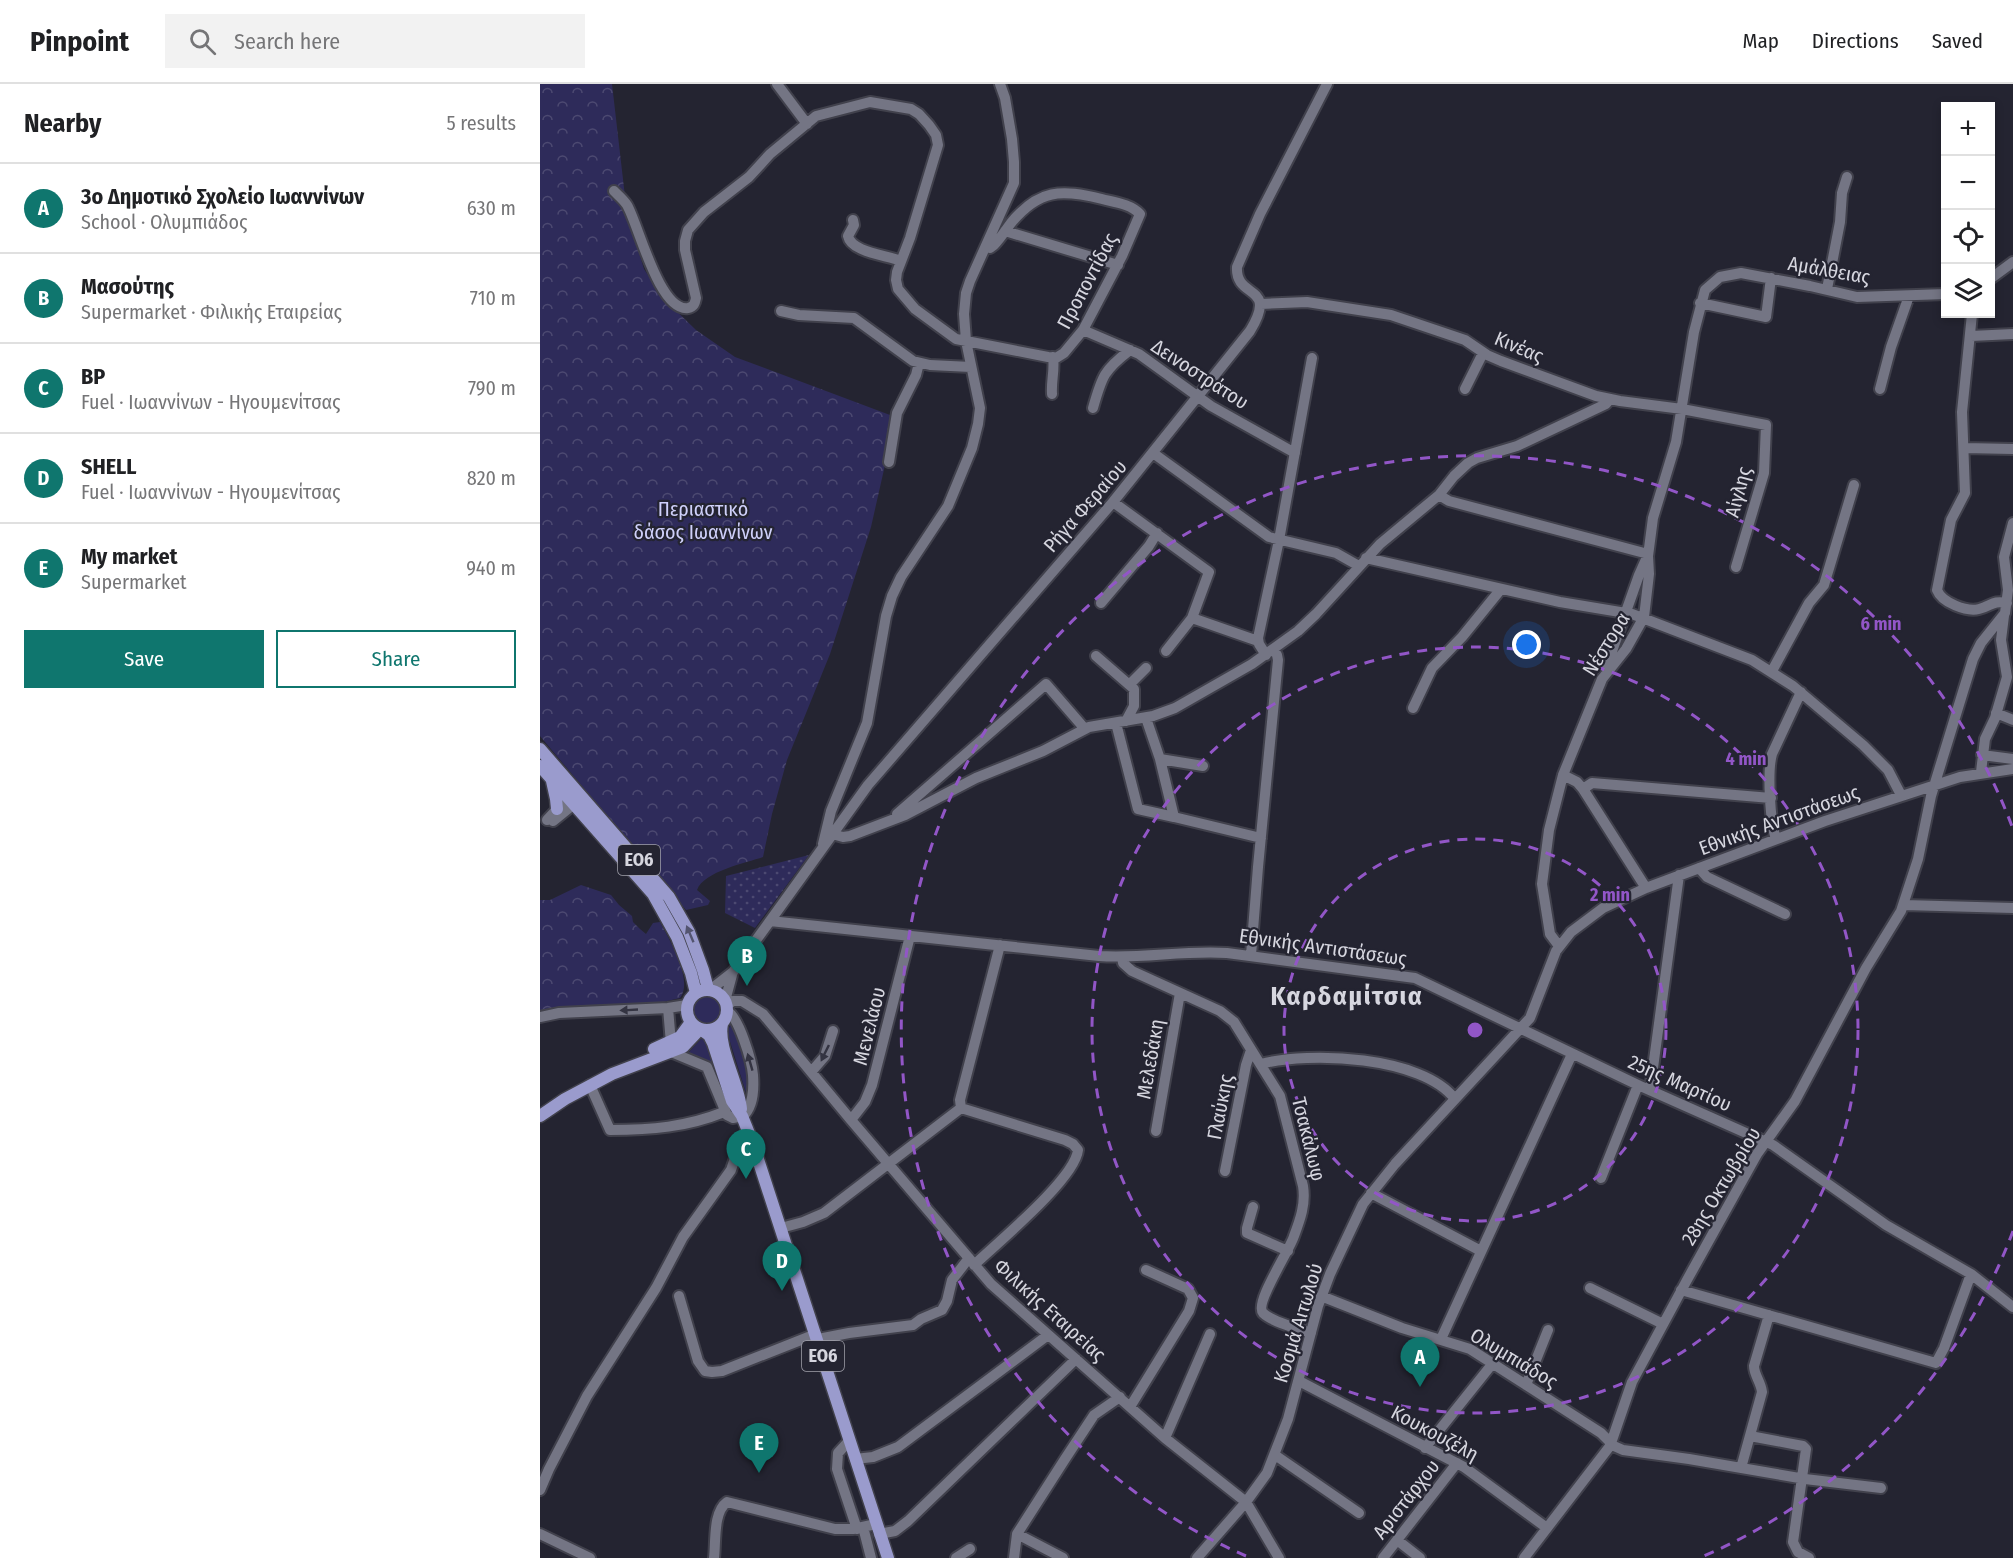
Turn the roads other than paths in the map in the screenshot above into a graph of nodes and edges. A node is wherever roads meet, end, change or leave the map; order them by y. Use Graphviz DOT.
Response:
graph roads {
  1 [pos="777,84"];
  2 [pos="1000,84"];
  3 [pos="1328,84"];
  4 [pos="807,124"];
  5 [pos="1847,177"];
  6 [pos="614,191"];
  7 [pos="853,220"];
  8 [pos="1005,231"];
  9 [pos="986,247"];
  10 [pos="901,261"];
  11 [pos="2013,262"];
  12 [pos="1118,265"];
  13 [pos="1995,275"];
  14 [pos="1771,278"];
  15 [pos="1710,284"];
  16 [pos="1827,289"];
  17 [pos="1941,294"];
  18 [pos="1909,296"];
  19 [pos="1701,303"];
  20 [pos="1261,304"];
  21 [pos="781,311"];
  22 [pos="1972,318"];
  23 [pos="1083,330"];
  24 [pos="2013,334"];
  25 [pos="1971,336"];
  26 [pos="966,342"];
  27 [pos="1130,350"];
  28 [pos="1483,352"];
  29 [pos="1054,358"];
  30 [pos="1312,358"];
  31 [pos="919,363"];
  32 [pos="971,367"];
  33 [pos="1465,389"];
  34 [pos="1880,389"];
  35 [pos="1052,394"];
  36 [pos="1197,396"];
  37 [pos="1610,399"];
  38 [pos="1094,408"];
  39 [pos="1682,409"];
  40 [pos="1766,425"];
  41 [pos="1964,448"];
  42 [pos="2013,449"];
  43 [pos="1153,453"];
  44 [pos="1295,453"];
  45 [pos="889,462"];
  46 [pos="1854,485"];
  47 [pos="1439,495"];
  48 [pos="1113,502"];
  49 [pos="2013,523"];
  50 [pos="1157,533"];
  51 [pos="1279,540"];
  52 [pos="1648,555"];
  53 [pos="1363,562"];
  54 [pos="1736,567"];
  55 [pos="1501,589"];
  56 [pos="1101,603"];
  57 [pos="2006,608"];
  58 [pos="1626,613"];
  59 [pos="1644,617"];
  60 [pos="1192,618"];
  61 [pos="1258,641"];
  62 [pos="1166,651"];
  63 [pos="1270,652"];
  64 [pos="1096,656"];
  65 [pos="1146,668"];
  66 [pos="1772,670"];
  67 [pos="1602,679"];
  68 [pos="1130,684"];
  69 [pos="1801,692"];
  70 [pos="1413,708"];
  71 [pos="1996,713"];
  72 [pos="1146,718"];
  73 [pos="2013,720"];
  74 [pos="1121,722"];
  75 [pos="1085,729"];
  76 [pos="540,749"];
  77 [pos="1982,755"];
  78 [pos="1160,759"];
  79 [pos="2013,759"];
  80 [pos="1203,765"];
  81 [pos="540,766"];
  82 [pos="2013,769"];
  83 [pos="1981,772"];
  84 [pos="1563,776"];
  85 [pos="550,777"];
  86 [pos="1935,785"];
  87 [pos="1583,789"];
  88 [pos="1901,795"];
  89 [pos="575,797"];
  90 [pos="1771,798"];
  91 [pos="557,810"];
  92 [pos="1174,817"];
  93 [pos="895,819"];
  94 [pos="832,834"];
  95 [pos="1261,838"];
  96 [pos="1776,839"];
  97 [pos="821,850"];
  98 [pos="1699,868"];
  99 [pos="1679,875"];
  100 [pos="1646,888"];
  101 [pos="1904,904"];
  102 [pos="2013,908"];
  103 [pos="1785,914"];
  104 [pos="770,921"];
  105 [pos="910,936"];
  106 [pos="1000,945"];
  107 [pos="1559,946"];
  108 [pos="1251,956"];
  109 [pos="1122,957"];
  110 [pos="733,972"];
  111 [pos="705,991"];
  112 [pos="1180,993"];
  113 [pos="687,1005"];
  114 [pos="726,1005"];
  115 [pos="668,1008"];
  116 [pos="540,1017"];
  117 [pos="722,1024"];
  118 [pos="698,1027"];
  119 [pos="1521,1028"];
  120 [pos="833,1031"];
  121 [pos="671,1047"];
  122 [pos="1251,1050"];
  123 [pos="1572,1054"];
  124 [pos="1261,1064"];
  125 [pos="812,1071"];
  126 [pos="590,1085"];
  127 [pos="1638,1085"];
  128 [pos="1650,1090"];
  129 [pos="1455,1099"];
  130 [pos="961,1108"];
  131 [pos="724,1112"];
  132 [pos="540,1116"];
  133 [pos="742,1116"];
  134 [pos="851,1120"];
  135 [pos="1156,1131"];
  136 [pos="752,1141"];
  137 [pos="1766,1141"];
  138 [pos="888,1163"];
  139 [pos="1226,1171"];
  140 [pos="1601,1178"];
  141 [pos="1371,1193"];
  142 [pos="1253,1207"];
  143 [pos="781,1228"];
  144 [pos="1288,1251"];
  145 [pos="1481,1251"];
  146 [pos="971,1261"];
  147 [pos="1146,1270"];
  148 [pos="1971,1274"];
  149 [pos="1590,1288"];
  150 [pos="1681,1290"];
  151 [pos="679,1296"];
  152 [pos="1321,1296"];
  153 [pos="2013,1307"];
  154 [pos="1769,1315"];
  155 [pos="1663,1324"];
  156 [pos="1548,1330"];
  157 [pos="1311,1333"];
  158 [pos="1210,1334"];
  159 [pos="1048,1335"];
  160 [pos="817,1337"];
  161 [pos="1441,1339"];
  162 [pos="1076,1359"];
  163 [pos="1493,1363"];
  164 [pos="1299,1381"];
  165 [pos="1526,1385"];
  166 [pos="1120,1396"];
  167 [pos="1130,1407"];
  168 [pos="1750,1436"];
  169 [pos="1165,1438"];
  170 [pos="849,1441"];
  171 [pos="1611,1443"];
  172 [pos="1425,1448"];
  173 [pos="1275,1455"];
  174 [pos="855,1459"];
  175 [pos="1457,1463"];
  176 [pos="1741,1468"];
  177 [pos="1802,1479"];
  178 [pos="1881,1488"];
  179 [pos="540,1490"];
  180 [pos="1246,1502"];
  181 [pos="1359,1513"];
  182 [pos="860,1528"];
  183 [pos="1547,1528"];
  184 [pos="878,1529"];
  185 [pos="540,1534"];
  186 [pos="1017,1534"];
  187 [pos="1397,1540"];
  188 [pos="970,1549"];
  189 [pos="570,1553"];
  190 [pos="591,1558"];
  191 [pos="714,1558"];
  192 [pos="871,1558"];
  193 [pos="888,1558"];
  194 [pos="956,1558"];
  195 [pos="1014,1558"];
  196 [pos="1063,1558"];
  197 [pos="1197,1558"];
  198 [pos="1279,1558"];
  199 [pos="1383,1558"];
  200 [pos="1420,1558"];
  201 [pos="1524,1558"];
  202 [pos="1809,1558"];
  1 -- 4 [label="street"];
  2 -- 9 [label="street"];
  3 -- 20 [label="street"];
  4 -- 6 [label="street"];
  4 -- 10 [label="street"];
  5 -- 16 [label="street"];
  7 -- 10 [label="street"];
  8 -- 9 [label="street"];
  8 -- 12 [label="street"];
  8 -- 12 [label="street, Προποντίδας"];
  9 -- 26 [label="street"];
  10 -- 26 [label="street"];
  11 -- 13 [label="street"];
  12 -- 23 [label="street, Προποντίδας"];
  14 -- 15 [label="street, Αμάλθειας"];
  14 -- 16 [label="street, Αμάλθειας"];
  14 -- 19 [label="street"];
  15 -- 19 [label="street, Νέστορα"];
  16 -- 18 [label="street, Αμάλθειας"];
  17 -- 18 [label="street, Αμάλθειας"];
  18 -- 34 [label="street"];
  19 -- 39 [label="street, Νέστορα"];
  20 -- 28 [label="street, Κινέας"];
  20 -- 36 [label="street, Ρήγα Φεραίου"];
  21 -- 31 [label="street"];
  22 -- 25 [label="street"];
  23 -- 27 [label="street, Δεινοστράτου"];
  23 -- 29 [label="street, Προποντίδας"];
  24 -- 25 [label="street"];
  25 -- 41 [label="street"];
  26 -- 29 [label="street"];
  26 -- 32 [label="street"];
  27 -- 36 [label="street, Δεινοστράτου"];
  27 -- 38 [label="street"];
  28 -- 33 [label="street"];
  28 -- 37 [label="street, Κινέας"];
  29 -- 35 [label="street"];
  30 -- 44 [label="street"];
  31 -- 32 [label="street"];
  31 -- 45 [label="street"];
  32 -- 97 [label="street"];
  36 -- 43 [label="street, Ρήγα Φεραίου"];
  36 -- 44 [label="street, Δεινοστράτου"];
  37 -- 39 [label="street, Κινέας"];
  37 -- 47 [label="street"];
  39 -- 40 [label="street, Κινέας"];
  39 -- 52 [label="street, Νέστορα"];
  40 -- 54 [label="street, Αίγλης"];
  41 -- 42 [label="street"];
  41 -- 57 [label="street"];
  43 -- 48 [label="street, Ρήγα Φεραίου"];
  43 -- 51 [label="street"];
  44 -- 51 [label="street"];
  46 -- 66 [label="street"];
  47 -- 52 [label="street"];
  47 -- 53 [label="street"];
  48 -- 50 [label="street"];
  48 -- 94 [label="street, Ρήγα Φεραίου"];
  49 -- 57 [label="street"];
  50 -- 56 [label="street"];
  50 -- 60 [label="street"];
  51 -- 53 [label="street"];
  51 -- 61 [label="street"];
  52 -- 58 [label="street"];
  52 -- 59 [label="street, Νέστορα"];
  53 -- 55 [label="street"];
  53 -- 63 [label="street"];
  55 -- 58 [label="street"];
  55 -- 70 [label="street"];
  57 -- 71 [label="street"];
  57 -- 86 [label="street, 28ης Οκτωβρίου"];
  58 -- 59 [label="street"];
  58 -- 67 [label="street"];
  59 -- 66 [label="street"];
  59 -- 67 [label="street, Νέστορα"];
  60 -- 61 [label="street"];
  60 -- 62 [label="street"];
  61 -- 63 [label="street"];
  63 -- 72 [label="street"];
  63 -- 95 [label="street"];
  64 -- 68 [label="street"];
  65 -- 68 [label="street"];
  66 -- 69 [label="street"];
  67 -- 84 [label="street, Νέστορα"];
  68 -- 74 [label="street"];
  69 -- 88 [label="street"];
  69 -- 90 [label="street"];
  71 -- 73 [label="street"];
  71 -- 77 [label="street"];
  72 -- 74 [label="street"];
  72 -- 78 [label="street"];
  74 -- 75 [label="street"];
  74 -- 92 [label="street"];
  75 -- 93 [label="street"];
  75 -- 93 [label="street"];
  76 -- 89 [label="main road, ΕΟ6"];
  77 -- 79 [label="street"];
  77 -- 83 [label="street"];
  78 -- 80 [label="street"];
  78 -- 92 [label="street"];
  81 -- 85 [label="main road, ΕΟ6"];
  82 -- 83 [label="street, Εθνικής Αντιστάσεως"];
  83 -- 86 [label="street, Εθνικής Αντιστάσεως"];
  84 -- 87 [label="street"];
  84 -- 107 [label="street, Νέστορα"];
  85 -- 89 [label="main road, ΕΟ6"];
  85 -- 91 [label="main road"];
  86 -- 88 [label="street, Εθνικής Αντιστάσεως"];
  86 -- 101 [label="street, 28ης Οκτωβρίου"];
  87 -- 90 [label="street"];
  87 -- 100 [label="street"];
  88 -- 96 [label="street, Εθνικής Αντιστάσεως"];
  89 -- 91 [label="street"];
  89 -- 91 [label="street"];
  89 -- 111 [label="main road, ΕΟ6"];
  90 -- 96 [label="street"];
  92 -- 95 [label="street"];
  93 -- 94 [label="street"];
  94 -- 97 [label="street, Ρήγα Φεραίου"];
  95 -- 108 [label="street"];
  96 -- 98 [label="street, Εθνικής Αντιστάσεως"];
  97 -- 104 [label="street, Ρήγα Φεραίου"];
  98 -- 99 [label="street, Εθνικής Αντιστάσεως"];
  98 -- 103 [label="street"];
  99 -- 100 [label="street, Εθνικής Αντιστάσεως"];
  99 -- 128 [label="street"];
  100 -- 107 [label="street, Εθνικής Αντιστάσεως"];
  101 -- 102 [label="street"];
  101 -- 137 [label="street, 28ης Οκτωβρίου"];
  104 -- 105 [label="street, Εθνικής Αντιστάσεως"];
  104 -- 110 [label="street"];
  105 -- 106 [label="street, Εθνικής Αντιστάσεως"];
  105 -- 134 [label="street, Μενελάου"];
  106 -- 109 [label="street, Εθνικής Αντιστάσεως"];
  106 -- 130 [label="street"];
  107 -- 119 [label="street, Εθνικής Αντιστάσεως"];
  108 -- 109 [label="street, Εθνικής Αντιστάσεως"];
  108 -- 119 [label="street, Εθνικής Αντιστάσεως"];
  109 -- 112 [label="street, Τσακάλωφ"];
  110 -- 111 [label="street"];
  110 -- 114 [label="street"];
  111 -- 113 [label="main road"];
  111 -- 114 [label="main road"];
  112 -- 122 [label="street, Τσακάλωφ"];
  112 -- 135 [label="street, Μελεδάκη"];
  113 -- 115 [label="street"];
  113 -- 118 [label="main road, ΕΟ6"];
  114 -- 117 [label="main road, ΕΟ6"];
  114 -- 125 [label="street, Φιλικής Εταιρείας"];
  133 -- 114 [label="street, one-way"];
  115 -- 116 [label="street, one-way"];
  115 -- 121 [label="street"];
  117 -- 118 [label="main road"];
  117 -- 133 [label="main road, ΕΟ6"];
  118 -- 121 [label="main road"];
  118 -- 133 [label="main road, ΕΟ6"];
  119 -- 123 [label="street, 25ης Μαρτίου"];
  119 -- 129 [label="street, Κοσμά Αιτωλού"];
  120 -- 125 [label="street, one-way"];
  121 -- 126 [label="main road"];
  121 -- 131 [label="street"];
  122 -- 124 [label="street, Τσακάλωφ"];
  122 -- 139 [label="street, Γλαύκης"];
  123 -- 127 [label="street, 25ης Μαρτίου"];
  123 -- 145 [label="street"];
  124 -- 129 [label="street"];
  124 -- 144 [label="street, Τσακάλωφ"];
  125 -- 134 [label="street, Φιλικής Εταιρείας"];
  126 -- 131 [label="street"];
  126 -- 132 [label="main road"];
  127 -- 128 [label="street, 25ης Μαρτίου"];
  127 -- 140 [label="street"];
  128 -- 137 [label="street, 25ης Μαρτίου"];
  129 -- 141 [label="street, Κοσμά Αιτωλού"];
  130 -- 138 [label="street"];
  130 -- 146 [label="street"];
  131 -- 133 [label="street"];
  133 -- 136 [label="main road, ΕΟ6"];
  134 -- 138 [label="street, Φιλικής Εταιρείας"];
  136 -- 143 [label="main road, ΕΟ6"];
  136 -- 179 [label="street"];
  137 -- 148 [label="street, 25ης Μαρτίου"];
  137 -- 150 [label="street, 28ης Οκτωβρίου"];
  138 -- 143 [label="street"];
  138 -- 146 [label="street, Φιλικής Εταιρείας"];
  141 -- 145 [label="street"];
  141 -- 152 [label="street, Κοσμά Αιτωλού"];
  142 -- 144 [label="street"];
  143 -- 160 [label="main road, ΕΟ6"];
  144 -- 157 [label="street, Τσακάλωφ"];
  145 -- 161 [label="street"];
  146 -- 159 [label="street, Φιλικής Εταιρείας"];
  146 -- 160 [label="street"];
  147 -- 167 [label="street"];
  148 -- 153 [label="street, 25ης Μαρτίου"];
  148 -- 154 [label="street"];
  149 -- 155 [label="street"];
  150 -- 154 [label="street"];
  150 -- 155 [label="street, 28ης Οκτωβρίου"];
  151 -- 160 [label="street"];
  152 -- 157 [label="street, Κοσμά Αιτωλού"];
  152 -- 161 [label="street, Ολυμπιάδος"];
  154 -- 168 [label="street"];
  155 -- 171 [label="street, 28ης Οκτωβρίου"];
  156 -- 165 [label="street"];
  157 -- 164 [label="street, Κοσμά Αιτωλού"];
  158 -- 169 [label="street"];
  159 -- 162 [label="street, Φιλικής Εταιρείας"];
  159 -- 174 [label="street"];
  160 -- 170 [label="main road, ΕΟ6"];
  161 -- 163 [label="street, Ολυμπιάδος"];
  162 -- 166 [label="street, Φιλικής Εταιρείας"];
  162 -- 184 [label="street"];
  163 -- 165 [label="street, Ολυμπιάδος"];
  163 -- 172 [label="street"];
  164 -- 172 [label="street, Κουκουζέλη"];
  164 -- 173 [label="street, Κοσμά Αιτωλού"];
  165 -- 171 [label="street, Ολυμπιάδος"];
  166 -- 167 [label="street, Φιλικής Εταιρείας"];
  166 -- 186 [label="street"];
  167 -- 169 [label="street, Φιλικής Εταιρείας"];
  168 -- 176 [label="street"];
  168 -- 177 [label="street"];
  169 -- 180 [label="street, Φιλικής Εταιρείας"];
  170 -- 174 [label="main road, ΕΟ6"];
  170 -- 182 [label="street"];
  171 -- 176 [label="street, Ολυμπιάδος"];
  171 -- 183 [label="street, 28ης Οκτωβρίου"];
  172 -- 175 [label="street, Κουκουζέλη"];
  173 -- 180 [label="street, Κοσμά Αιτωλού"];
  173 -- 181 [label="street"];
  174 -- 184 [label="main road, ΕΟ6"];
  175 -- 183 [label="street, Κουκουζέλη"];
  175 -- 187 [label="street, Αριστάρχου"];
  176 -- 177 [label="street, Ολυμπιάδος"];
  177 -- 178 [label="street, Ολυμπιάδος"];
  177 -- 202 [label="street"];
  180 -- 197 [label="street, Κοσμά Αιτωλού"];
  180 -- 198 [label="street, Φιλικής Εταιρείας"];
  182 -- 184 [label="street"];
  182 -- 191 [label="street"];
  182 -- 192 [label="street"];
  183 -- 201 [label="street, 28ης Οκτωβρίου"];
  184 -- 193 [label="main road, ΕΟ6"];
  185 -- 189 [label="street"];
  186 -- 195 [label="street"];
  186 -- 196 [label="street"];
  187 -- 199 [label="street, Αριστάρχου"];
  187 -- 200 [label="street"];
  188 -- 194 [label="street"];
  189 -- 190 [label="street"];
}
